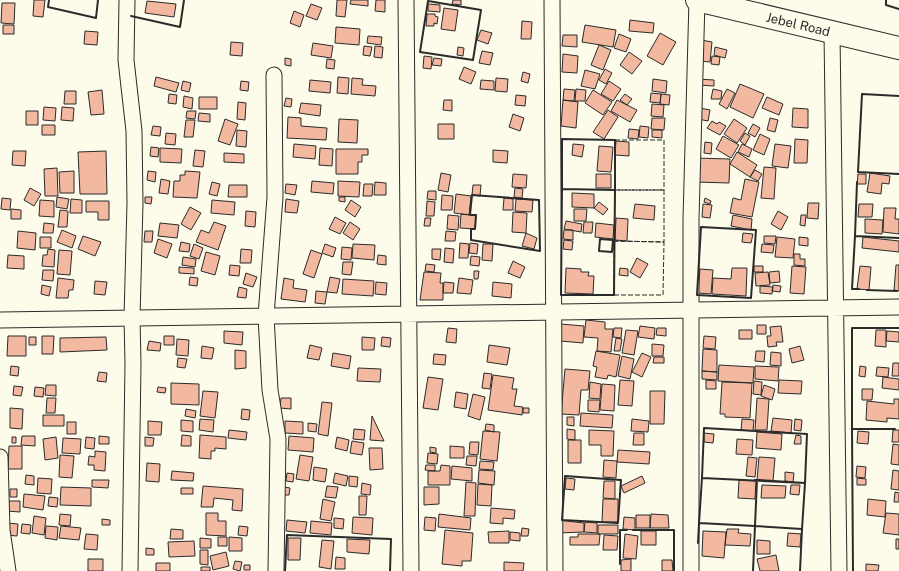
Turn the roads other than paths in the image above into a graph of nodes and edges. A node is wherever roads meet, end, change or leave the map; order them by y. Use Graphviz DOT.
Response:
graph roads {
  1 [pos="127,0"];
  2 [pos="406,0"];
  3 [pos="552,0"];
  4 [pos="697,0"];
  5 [pos="760,8"];
  6 [pos="832,32"];
  7 [pos="899,48"];
  8 [pos="274,76"];
  9 [pos="899,307"];
  10 [pos="836,308"];
  11 [pos="691,310"];
  12 [pos="554,312"];
  13 [pos="409,314"];
  14 [pos="266,316"];
  15 [pos="132,318"];
  16 [pos="0,320"];
  17 [pos="0,457"];
  18 [pos="8,571"];
  19 [pos="130,571"];
  20 [pos="276,571"];
  21 [pos="411,571"];
  22 [pos="555,571"];
  23 [pos="691,571"];
  24 [pos="839,571"];
  1 -- 15 [label="street"];
  2 -- 13 [label="street"];
  3 -- 12 [label="street"];
  4 -- 5 [label="main road, Jebel Road"];
  4 -- 11 [label="street"];
  5 -- 6 [label="main road, Jebel Road"];
  6 -- 7 [label="main road, Jebel Road"];
  6 -- 10 [label="street"];
  8 -- 14 [label="street"];
  9 -- 10 [label="street"];
  10 -- 11 [label="street"];
  10 -- 24 [label="street"];
  11 -- 12 [label="street"];
  11 -- 23 [label="street"];
  12 -- 13 [label="street"];
  12 -- 22 [label="street"];
  13 -- 14 [label="street"];
  13 -- 21 [label="street"];
  14 -- 15 [label="street"];
  14 -- 20 [label="street"];
  15 -- 16 [label="street"];
  15 -- 19 [label="street"];
  17 -- 18 [label="street"];
}
